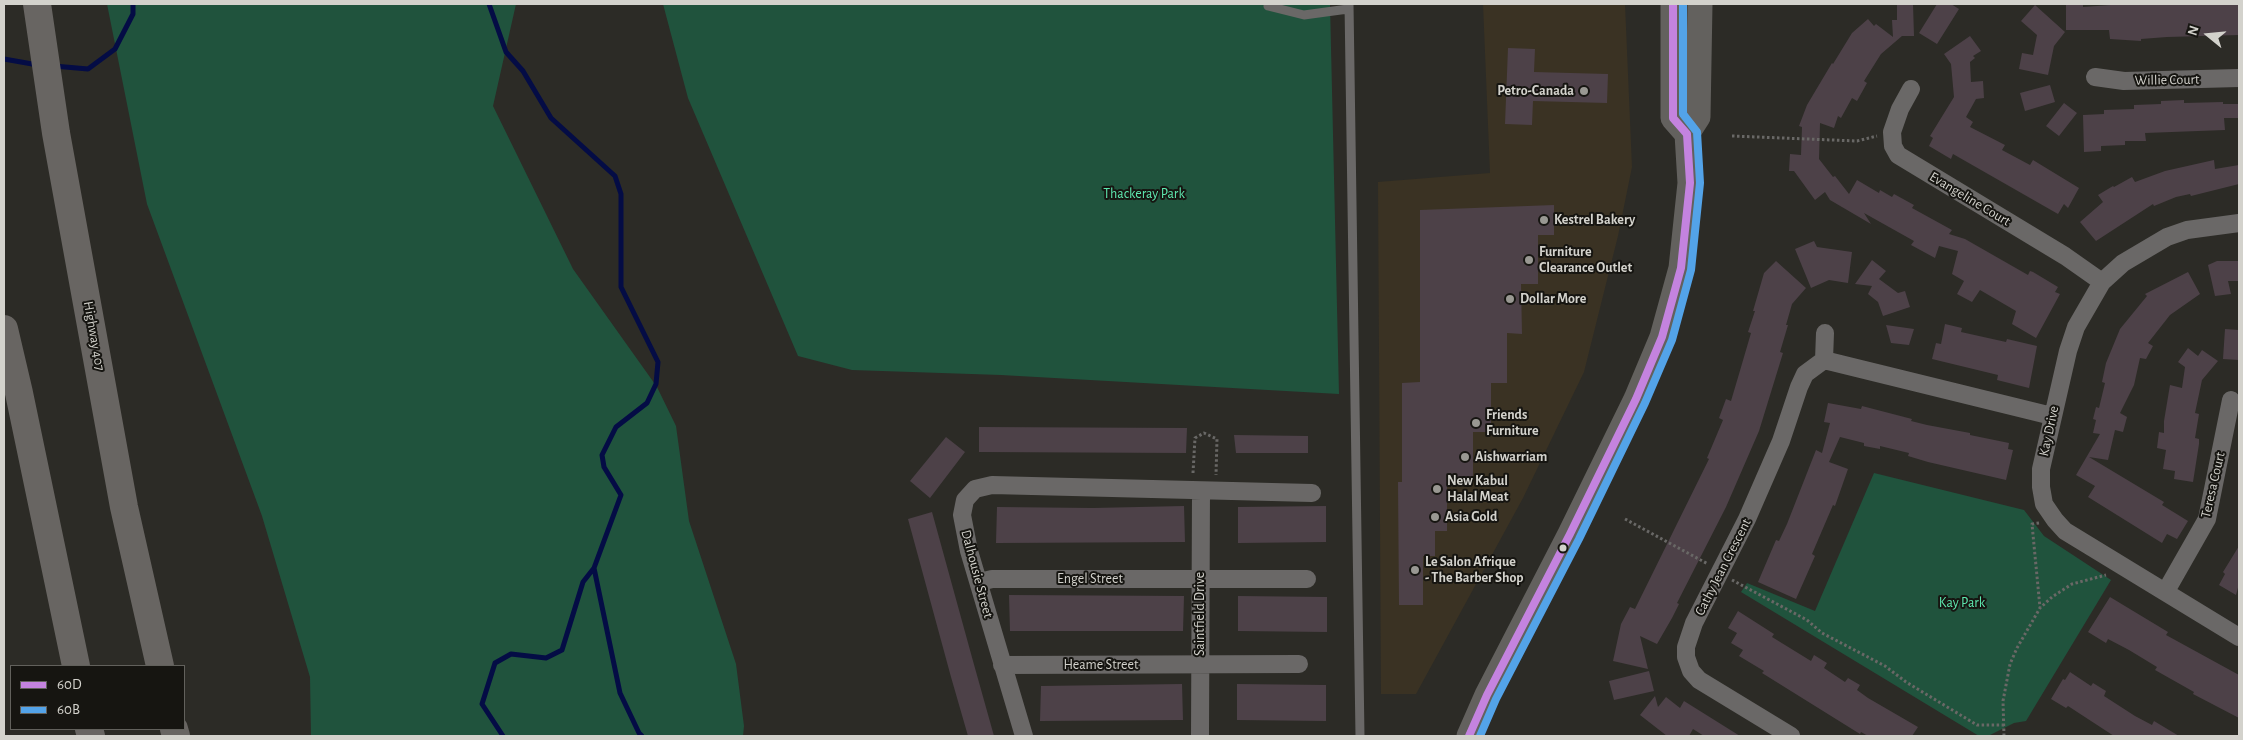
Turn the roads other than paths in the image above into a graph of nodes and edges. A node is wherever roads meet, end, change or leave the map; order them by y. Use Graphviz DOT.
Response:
graph roads {
  1 [pos="37,4"];
  2 [pos="1268,4"];
  3 [pos="1673,4"];
  4 [pos="1700,4"];
  5 [pos="1349,7"];
  6 [pos="2095,76"];
  7 [pos="2239,78"];
  8 [pos="1911,89"];
  9 [pos="1687,134"];
  10 [pos="2239,223"];
  11 [pos="2102,282"];
  12 [pos="4,329"];
  13 [pos="1825,333"];
  14 [pos="1824,360"];
  15 [pos="2230,400"];
  16 [pos="2052,416"];
  17 [pos="1197,484"];
  18 [pos="1312,493"];
  19 [pos="1200,579"];
  20 [pos="1306,579"];
  21 [pos="980,582"];
  22 [pos="2166,591"];
  23 [pos="2239,637"];
  24 [pos="1299,664"];
  25 [pos="76,665"];
  26 [pos="160,665"];
  27 [pos="1002,665"];
  28 [pos="1200,665"];
  29 [pos="1024,736"];
  30 [pos="1200,736"];
  31 [pos="1360,736"];
  32 [pos="1469,736"];
  33 [pos="1791,736"];
  1 -- 26 [label="highway, Highway 407"];
  2 -- 5 [label="lane"];
  3 -- 9 [label="main road"];
  4 -- 9 [label="main road"];
  5 -- 31 [label="lane"];
  6 -- 7 [label="street, Willie Court"];
  8 -- 11 [label="street, Evangeline Court"];
  9 -- 32 [label="main road"];
  10 -- 11 [label="street, Kay Drive"];
  11 -- 16 [label="street, Kay Drive"];
  12 -- 25 [label="highway"];
  13 -- 14 [label="street"];
  14 -- 16 [label="street"];
  14 -- 33 [label="street, Cathy Jean Crescent"];
  15 -- 22 [label="street, Teresa Court"];
  16 -- 22 [label="street, Kay Drive"];
  17 -- 18 [label="street, Dalhousie Street"];
  17 -- 19 [label="street, Saintfield Drive"];
  17 -- 21 [label="street, Dalhousie Street"];
  19 -- 20 [label="street, Engel Street"];
  19 -- 21 [label="street, Engel Street"];
  19 -- 28 [label="street, Saintfield Drive"];
  21 -- 27 [label="street, Dalhousie Street"];
  22 -- 23 [label="street, Kay Drive"];
  24 -- 28 [label="street, Heame Street"];
  27 -- 28 [label="street, Heame Street"];
  27 -- 29 [label="street, Dalhousie Street"];
  28 -- 30 [label="street, Saintfield Drive"];
}
